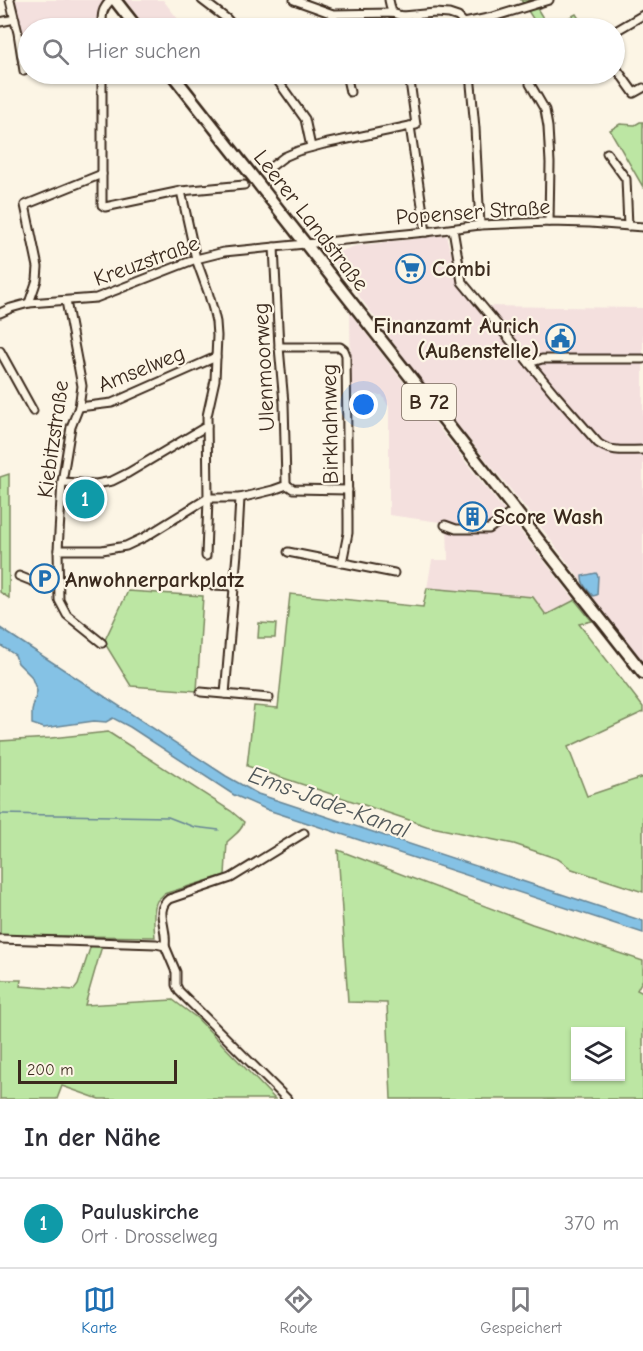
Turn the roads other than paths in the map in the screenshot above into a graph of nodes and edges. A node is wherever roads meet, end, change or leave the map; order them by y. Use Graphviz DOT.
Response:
graph roads {
  1 [pos="10,0"];
  2 [pos="113,0"];
  3 [pos="202,0"];
  4 [pos="294,0"];
  5 [pos="389,0"];
  6 [pos="549,0"];
  7 [pos="308,3"];
  8 [pos="392,13"];
  9 [pos="333,14"];
  10 [pos="643,15"];
  11 [pos="402,16"];
  12 [pos="102,18"];
  13 [pos="128,18"];
  14 [pos="226,18"];
  15 [pos="334,18"];
  16 [pos="459,18"];
  17 [pos="490,18"];
  18 [pos="15,19"];
  19 [pos="0,22"];
  20 [pos="625,26"];
  21 [pos="18,36"];
  22 [pos="625,80"];
  23 [pos="102,84"];
  24 [pos="180,84"];
  25 [pos="281,84"];
  26 [pos="348,84"];
  27 [pos="410,84"];
  28 [pos="471,84"];
  29 [pos="530,84"];
  30 [pos="643,88"];
  31 [pos="350,92"];
  32 [pos="410,126"];
  33 [pos="311,147"];
  34 [pos="607,153"];
  35 [pos="267,170"];
  36 [pos="102,174"];
  37 [pos="244,185"];
  38 [pos="181,191"];
  39 [pos="549,222"];
  40 [pos="480,225"];
  41 [pos="628,226"];
  42 [pos="643,227"];
  43 [pos="453,229"];
  44 [pos="426,232"];
  45 [pos="306,244"];
  46 [pos="273,247"];
  47 [pos="196,260"];
  48 [pos="66,301"];
  49 [pos="29,303"];
  50 [pos="0,312"];
  51 [pos="279,347"];
  52 [pos="0,351"];
  53 [pos="216,357"];
  54 [pos="643,359"];
  55 [pos="529,363"];
  56 [pos="79,407"];
  57 [pos="33,411"];
  58 [pos="207,426"];
  59 [pos="643,450"];
  60 [pos="62,482"];
  61 [pos="287,485"];
  62 [pos="348,490"];
  63 [pos="208,498"];
  64 [pos="240,498"];
  65 [pos="515,510"];
  66 [pos="445,525"];
  67 [pos="58,550"];
  68 [pos="288,552"];
  69 [pos="206,556"];
  70 [pos="342,563"];
  71 [pos="394,573"];
  72 [pos="20,576"];
  73 [pos="59,584"];
  74 [pos="212,585"];
  75 [pos="235,586"];
  76 [pos="102,643"];
  77 [pos="643,673"];
  78 [pos="201,692"];
  79 [pos="225,694"];
  80 [pos="269,698"];
  81 [pos="304,834"];
  82 [pos="0,939"];
  83 [pos="165,946"];
  84 [pos="287,1099"];
  1 -- 18 [label="street"];
  2 -- 12 [label="street"];
  2 -- 13 [label="main road"];
  3 -- 14 [label="street"];
  4 -- 7 [label="street"];
  5 -- 8 [label="street"];
  6 -- 17 [label="street"];
  7 -- 9 [label="street"];
  8 -- 9 [label="street"];
  8 -- 11 [label="street"];
  9 -- 15 [label="street"];
  10 -- 20 [label="street"];
  11 -- 16 [label="street"];
  18 -- 19 [label="street"];
  18 -- 21 [label="street"];
  22 -- 30 [label="street"];
  23 -- 36 [label="street"];
  24 -- 45 [label="main road, Leerer Landstraße / B 72"];
  25 -- 33 [label="street"];
  26 -- 31 [label="street"];
  27 -- 32 [label="street"];
  28 -- 40 [label="street"];
  29 -- 39 [label="street"];
  32 -- 33 [label="street"];
  32 -- 44 [label="street"];
  33 -- 35 [label="street"];
  34 -- 41 [label="street"];
  36 -- 38 [label="street"];
  36 -- 49 [label="street"];
  37 -- 38 [label="street"];
  38 -- 47 [label="street"];
  39 -- 40 [label="street, Popenser Straße"];
  39 -- 41 [label="street, Popenser Straße"];
  40 -- 43 [label="street, Popenser Straße"];
  41 -- 42 [label="street, Popenser Straße"];
  43 -- 44 [label="street, Popenser Straße"];
  43 -- 55 [label="street"];
  44 -- 45 [label="street, Popenser Straße"];
  45 -- 46 [label="street, Kreuzstraße"];
  45 -- 65 [label="main road, Leerer Landstraße / B 72"];
  46 -- 47 [label="street, Kreuzstraße"];
  46 -- 51 [label="street, Ulenmoorweg"];
  47 -- 48 [label="street, Kreuzstraße"];
  47 -- 53 [label="street"];
  48 -- 49 [label="street, Kreuzstraße"];
  48 -- 56 [label="street, Kiebitzstraße"];
  49 -- 50 [label="street, Kreuzstraße"];
  51 -- 61 [label="street, Ulenmoorweg"];
  51 -- 62 [label="street, Birkhahnweg"];
  52 -- 57 [label="street"];
  53 -- 56 [label="street, Amselweg"];
  53 -- 58 [label="street"];
  54 -- 55 [label="street"];
  55 -- 59 [label="street"];
  56 -- 60 [label="street, Kiebitzstraße"];
  58 -- 60 [label="street"];
  58 -- 63 [label="street"];
  60 -- 67 [label="street, Kiebitzstraße"];
  61 -- 62 [label="street"];
  61 -- 64 [label="street"];
  62 -- 70 [label="street, Birkhahnweg"];
  63 -- 64 [label="street"];
  63 -- 67 [label="street"];
  63 -- 69 [label="street"];
  64 -- 75 [label="street"];
  65 -- 66 [label="street"];
  65 -- 77 [label="main road, Leerer Landstraße / B 72"];
  67 -- 73 [label="street, Kiebitzstraße"];
  68 -- 70 [label="street"];
  70 -- 71 [label="street"];
  72 -- 73 [label="street"];
  73 -- 76 [label="street, Kiebitzstraße"];
  74 -- 75 [label="street"];
  75 -- 79 [label="street"];
  78 -- 79 [label="street"];
  79 -- 80 [label="street"];
  81 -- 83 [label="street"];
  82 -- 83 [label="street"];
  83 -- 84 [label="street"];
}
